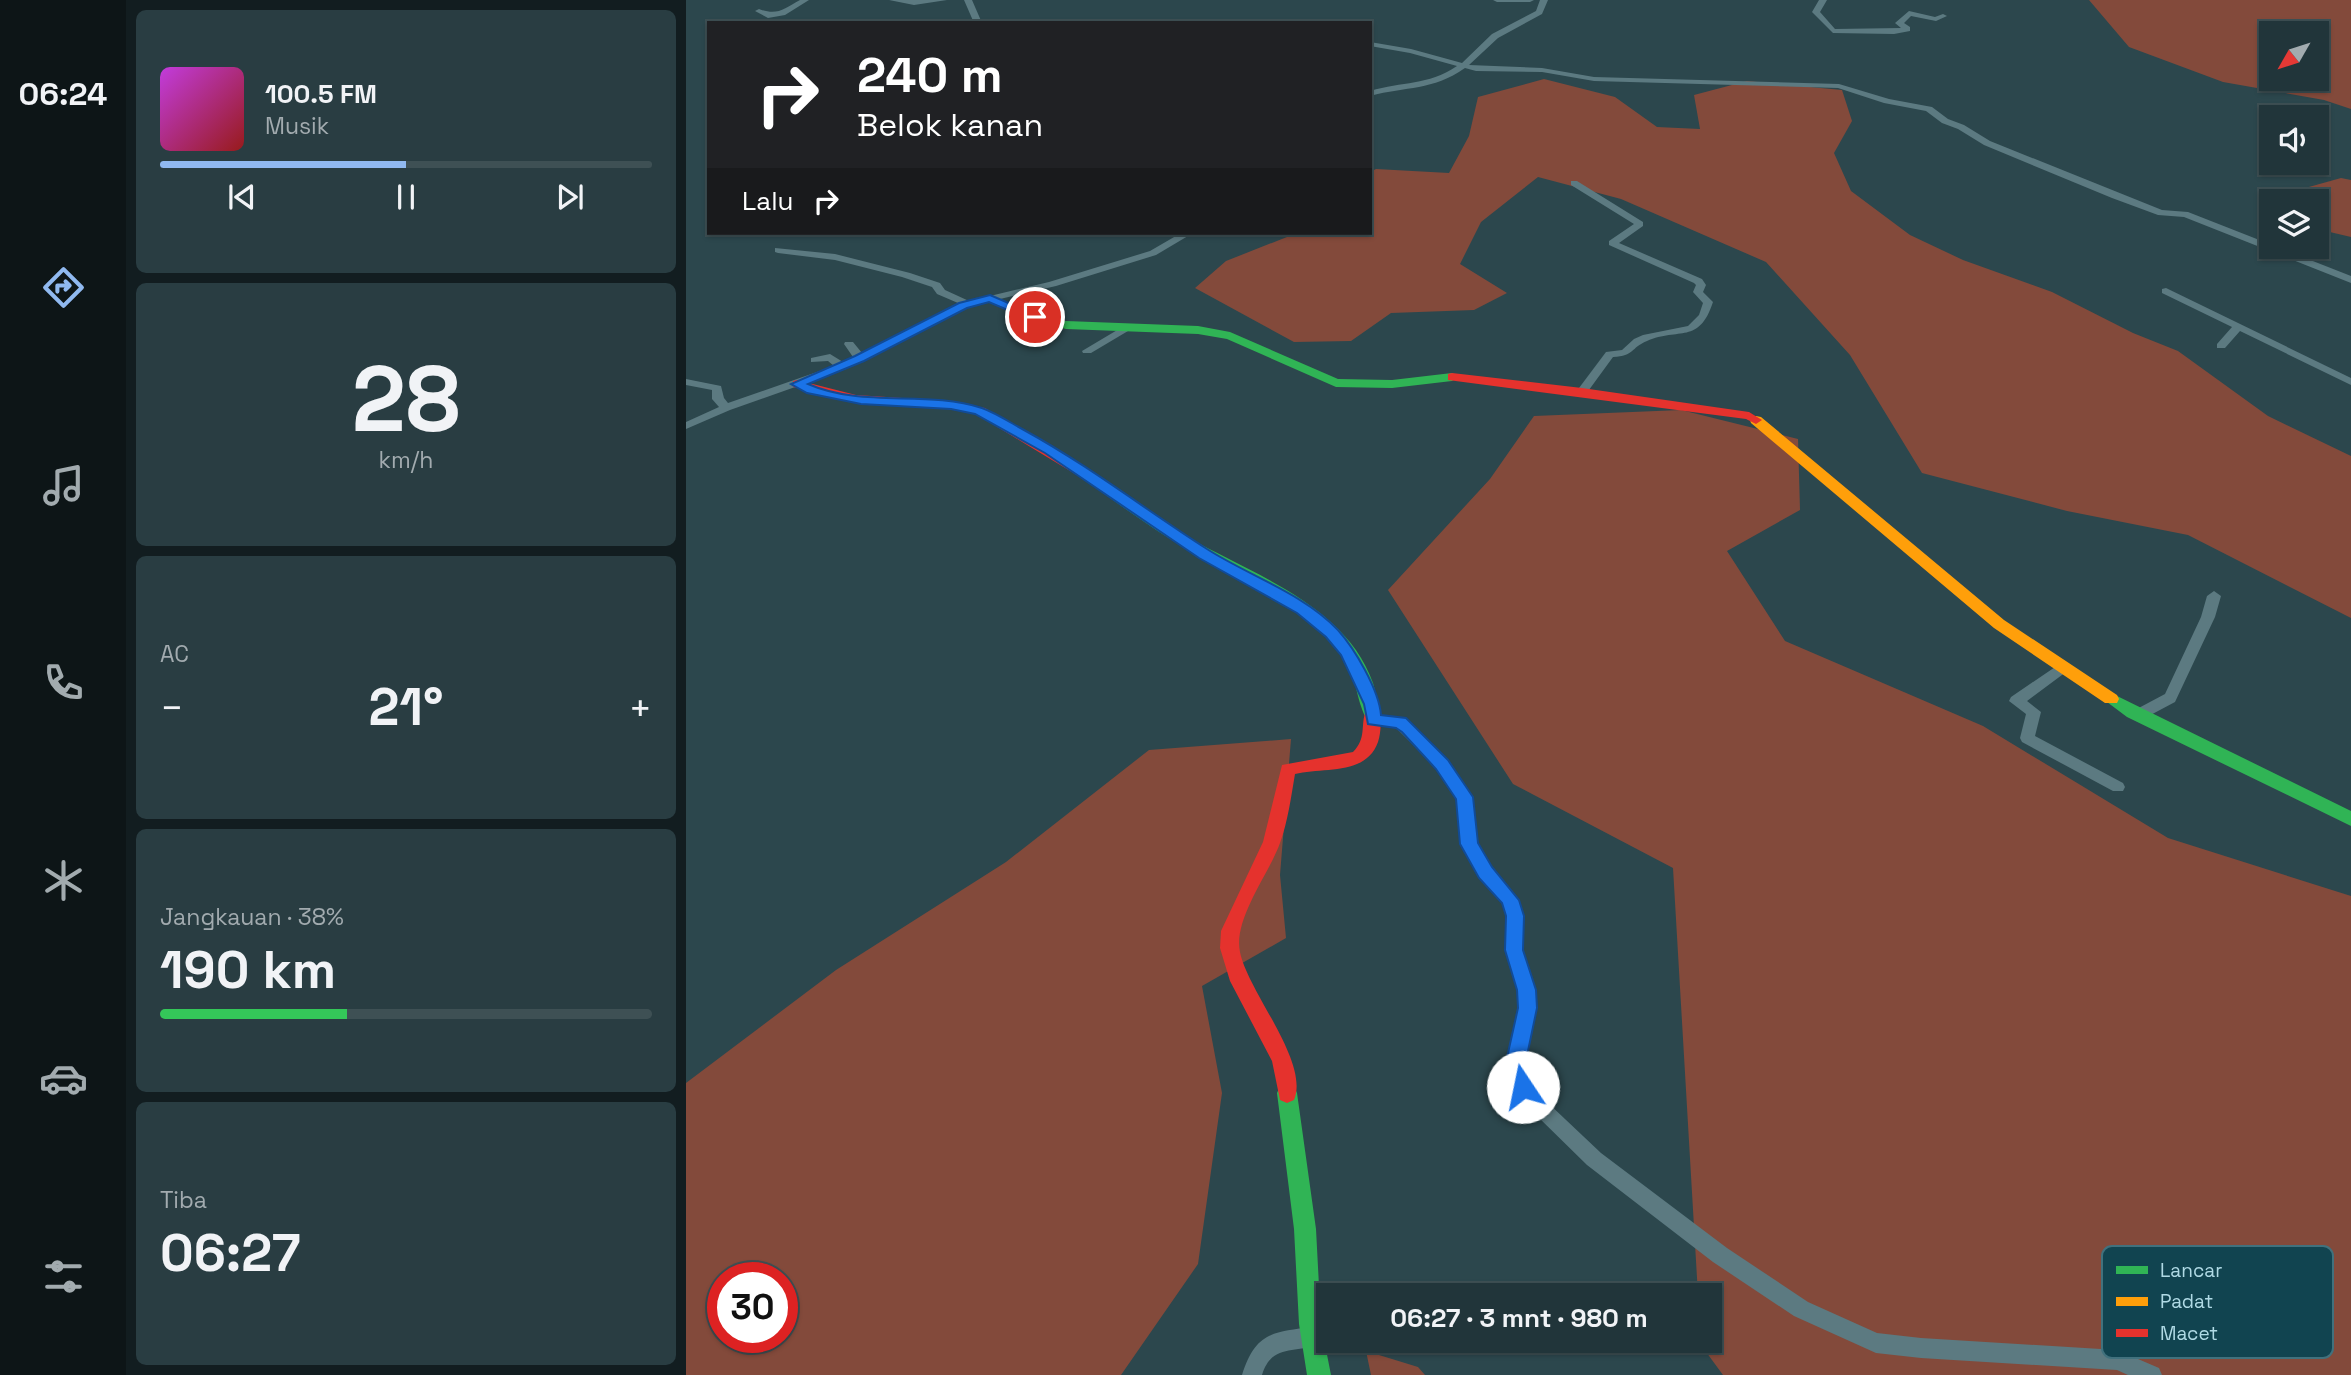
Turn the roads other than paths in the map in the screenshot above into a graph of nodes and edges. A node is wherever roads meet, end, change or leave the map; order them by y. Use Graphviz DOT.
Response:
graph roads {
  1 [pos="805,0"];
  2 [pos="893,0"];
  3 [pos="943,0"];
  4 [pos="968,0"];
  5 [pos="1497,0"];
  6 [pos="1530,0"];
  7 [pos="1544,0"];
  8 [pos="1823,0"];
  9 [pos="759,10"];
  10 [pos="1936,10"];
  11 [pos="1920,15"];
  12 [pos="1943,16"];
  13 [pos="977,21"];
  14 [pos="1372,44"];
  15 [pos="1463,66"];
  16 [pos="1372,93"];
  17 [pos="1574,183"];
  18 [pos="1184,235"];
  19 [pos="778,250"];
  20 [pos="2351,279"];
  21 [pos="2166,290"];
  22 [pos="990,299"];
  23 [pos="968,304"];
  24 [pos="2239,326"];
  25 [pos="1124,329"];
  26 [pos="849,344"];
  27 [pos="2221,346"];
  28 [pos="1087,351"];
  29 [pos="860,358"];
  30 [pos="815,360"];
  31 [pos="842,367"];
  32 [pos="686,382"];
  33 [pos="2351,382"];
  34 [pos="797,384"];
  35 [pos="1582,393"];
  36 [pos="726,408"];
  37 [pos="686,426"];
  38 [pos="2214,596"];
  39 [pos="2061,668"];
  40 [pos="2138,715"];
  41 [pos="1374,720"];
  42 [pos="2118,788"];
  43 [pos="2351,819"];
  44 [pos="1312,1337"];
  45 [pos="1252,1375"];
  46 [pos="1319,1375"];
  47 [pos="2152,1375"];
  1 -- 9 [label="street"];
  2 -- 3 [label="street"];
  4 -- 13 [label="street"];
  5 -- 6 [label="street"];
  7 -- 15 [label="street"];
  8 -- 11 [label="street"];
  10 -- 11 [label="street"];
  11 -- 12 [label="street"];
  14 -- 15 [label="street"];
  15 -- 16 [label="street"];
  15 -- 20 [label="street"];
  17 -- 35 [label="street"];
  18 -- 22 [label="street"];
  19 -- 23 [label="street"];
  21 -- 24 [label="street"];
  22 -- 23 [label="street"];
  22 -- 25 [label="street"];
  23 -- 29 [label="street"];
  24 -- 27 [label="street"];
  24 -- 33 [label="street"];
  25 -- 28 [label="street"];
  25 -- 35 [label="street"];
  26 -- 29 [label="street"];
  29 -- 31 [label="street"];
  30 -- 31 [label="street"];
  31 -- 34 [label="street"];
  32 -- 36 [label="street"];
  34 -- 36 [label="street"];
  34 -- 41 [label="street"];
  35 -- 39 [label="street"];
  36 -- 37 [label="street"];
  38 -- 40 [label="street"];
  39 -- 40 [label="street"];
  39 -- 42 [label="street"];
  40 -- 43 [label="street"];
  41 -- 44 [label="street"];
  41 -- 47 [label="street"];
  44 -- 45 [label="street"];
  44 -- 46 [label="street"];
}
